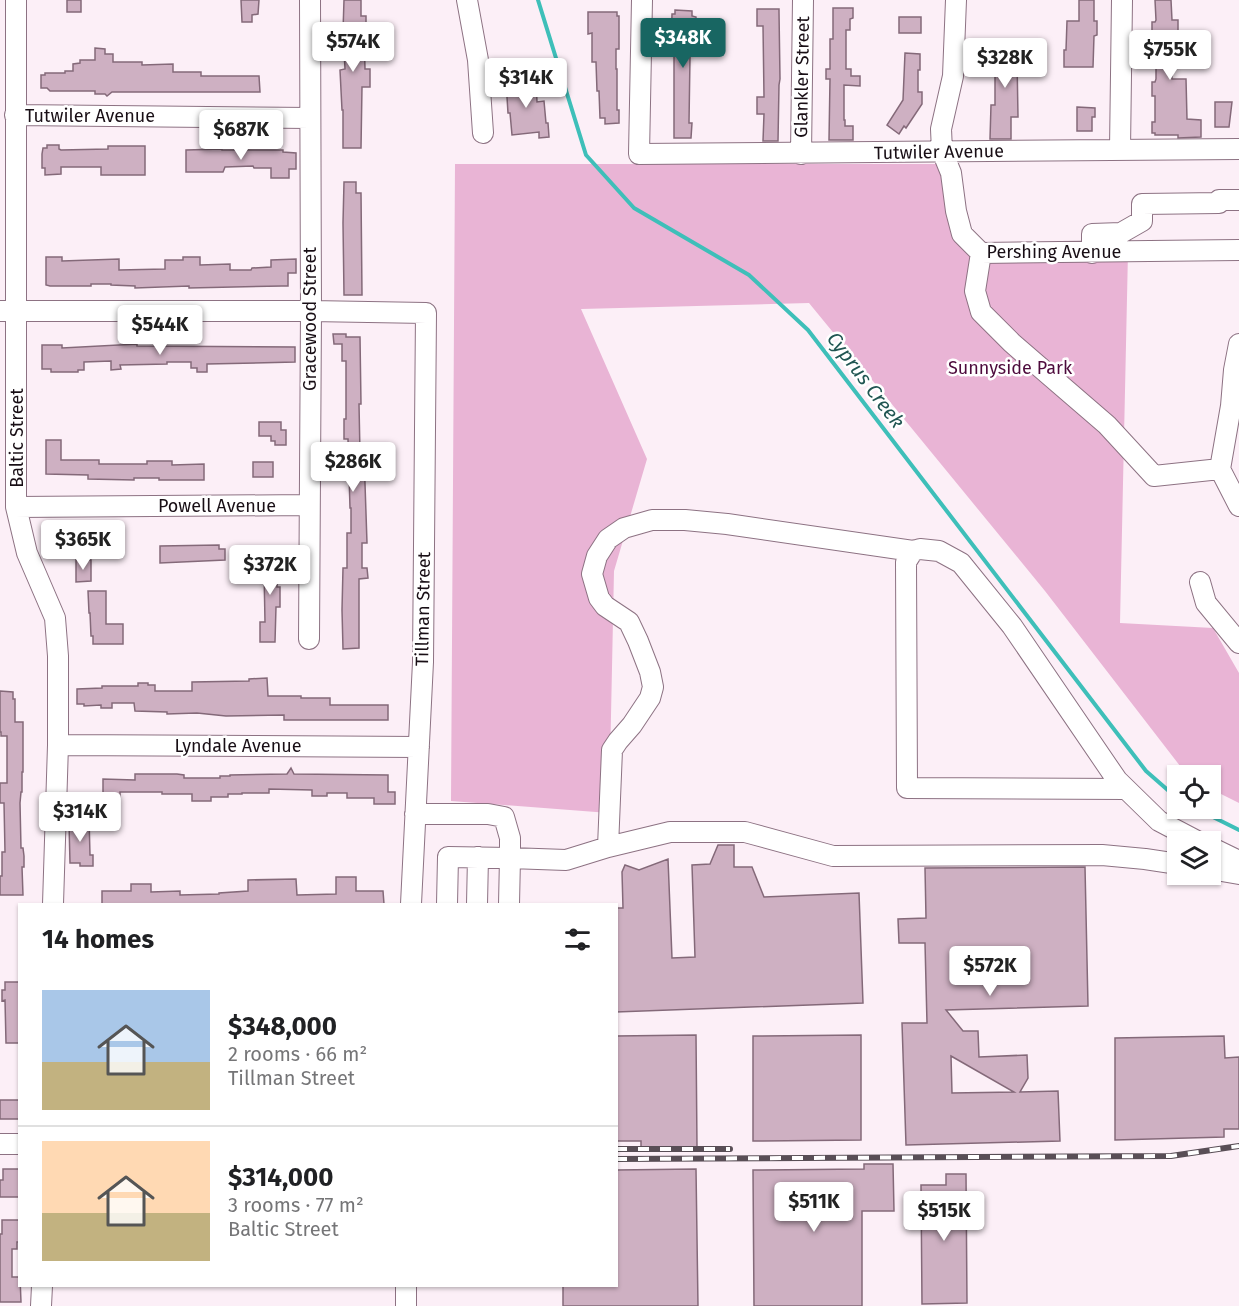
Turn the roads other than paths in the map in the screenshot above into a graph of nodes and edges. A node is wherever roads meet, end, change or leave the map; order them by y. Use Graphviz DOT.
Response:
graph roads {
  1 [pos="16,0"];
  2 [pos="310,0"];
  3 [pos="467,0"];
  4 [pos="642,0"];
  5 [pos="803,0"];
  6 [pos="956,0"];
  7 [pos="1122,0"];
  8 [pos="15,115"];
  9 [pos="310,118"];
  10 [pos="483,133"];
  11 [pos="1120,149"];
  12 [pos="1239,149"];
  13 [pos="942,151"];
  14 [pos="801,154"];
  15 [pos="1239,200"];
  16 [pos="1239,250"];
  17 [pos="1092,253"];
  18 [pos="981,254"];
  19 [pos="9,311"];
  20 [pos="311,311"];
  21 [pos="1239,344"];
  22 [pos="1220,469"];
  23 [pos="309,505"];
  24 [pos="1239,506"];
  25 [pos="16,507"];
  26 [pos="913,551"];
  27 [pos="1200,582"];
  28 [pos="309,639"];
  29 [pos="1239,643"];
  30 [pos="58,745"];
  31 [pos="419,747"];
  32 [pos="1126,789"];
  33 [pos="415,814"];
  34 [pos="1178,831"];
  35 [pos="608,846"];
  36 [pos="1221,852"];
  37 [pos="478,857"];
  38 [pos="1239,861"];
  39 [pos="510,862"];
  40 [pos="1167,862"];
  41 [pos="1221,871"];
  42 [pos="1239,874"];
  43 [pos="53,903"];
  44 [pos="411,903"];
  45 [pos="447,903"];
  46 [pos="477,903"];
  47 [pos="509,903"];
  48 [pos="0,1144"];
  49 [pos="18,1144"];
  50 [pos="42,1287"];
  51 [pos="406,1287"];
  52 [pos="41,1306"];
  53 [pos="406,1306"];
  1 -- 8 [label="street, Baltic Street"];
  2 -- 9 [label="street, Gracewood Street"];
  3 -- 10 [label="street"];
  4 -- 14 [label="street, Tutwiler Avenue"];
  5 -- 14 [label="street, Glankler Street"];
  6 -- 13 [label="street"];
  7 -- 11 [label="street"];
  8 -- 9 [label="street, Tutwiler Avenue"];
  8 -- 19 [label="street, Baltic Street"];
  9 -- 20 [label="street, Gracewood Street"];
  11 -- 12 [label="street, Tutwiler Avenue"];
  11 -- 13 [label="street, Tutwiler Avenue"];
  13 -- 14 [label="street, Tutwiler Avenue"];
  13 -- 18 [label="street, Pershing Avenue"];
  15 -- 17 [label="street"];
  16 -- 17 [label="street, Pershing Avenue"];
  17 -- 18 [label="street, Pershing Avenue"];
  18 -- 22 [label="street"];
  19 -- 20 [label="street"];
  19 -- 25 [label="street, Baltic Street"];
  20 -- 23 [label="street, Gracewood Street"];
  20 -- 31 [label="street, Tillman Street"];
  21 -- 22 [label="street"];
  22 -- 24 [label="street"];
  23 -- 25 [label="street, Powell Avenue"];
  23 -- 28 [label="street, Gracewood Street"];
  25 -- 30 [label="street, Baltic Street"];
  26 -- 32 [label="street"];
  26 -- 32 [label="street"];
  26 -- 35 [label="street"];
  27 -- 29 [label="street"];
  30 -- 31 [label="street, Lyndale Avenue"];
  30 -- 43 [label="street, Baltic Street"];
  31 -- 33 [label="street, Tillman Street"];
  32 -- 34 [label="street"];
  33 -- 39 [label="street"];
  33 -- 44 [label="street, Tillman Street"];
  35 -- 39 [label="street"];
  35 -- 40 [label="street"];
  36 -- 38 [label="street"];
  37 -- 39 [label="street"];
  37 -- 45 [label="street"];
  37 -- 46 [label="street"];
  39 -- 47 [label="street"];
  41 -- 42 [label="street"];
  48 -- 49 [label="street"];
  50 -- 52 [label="street"];
  51 -- 53 [label="street"];
}
